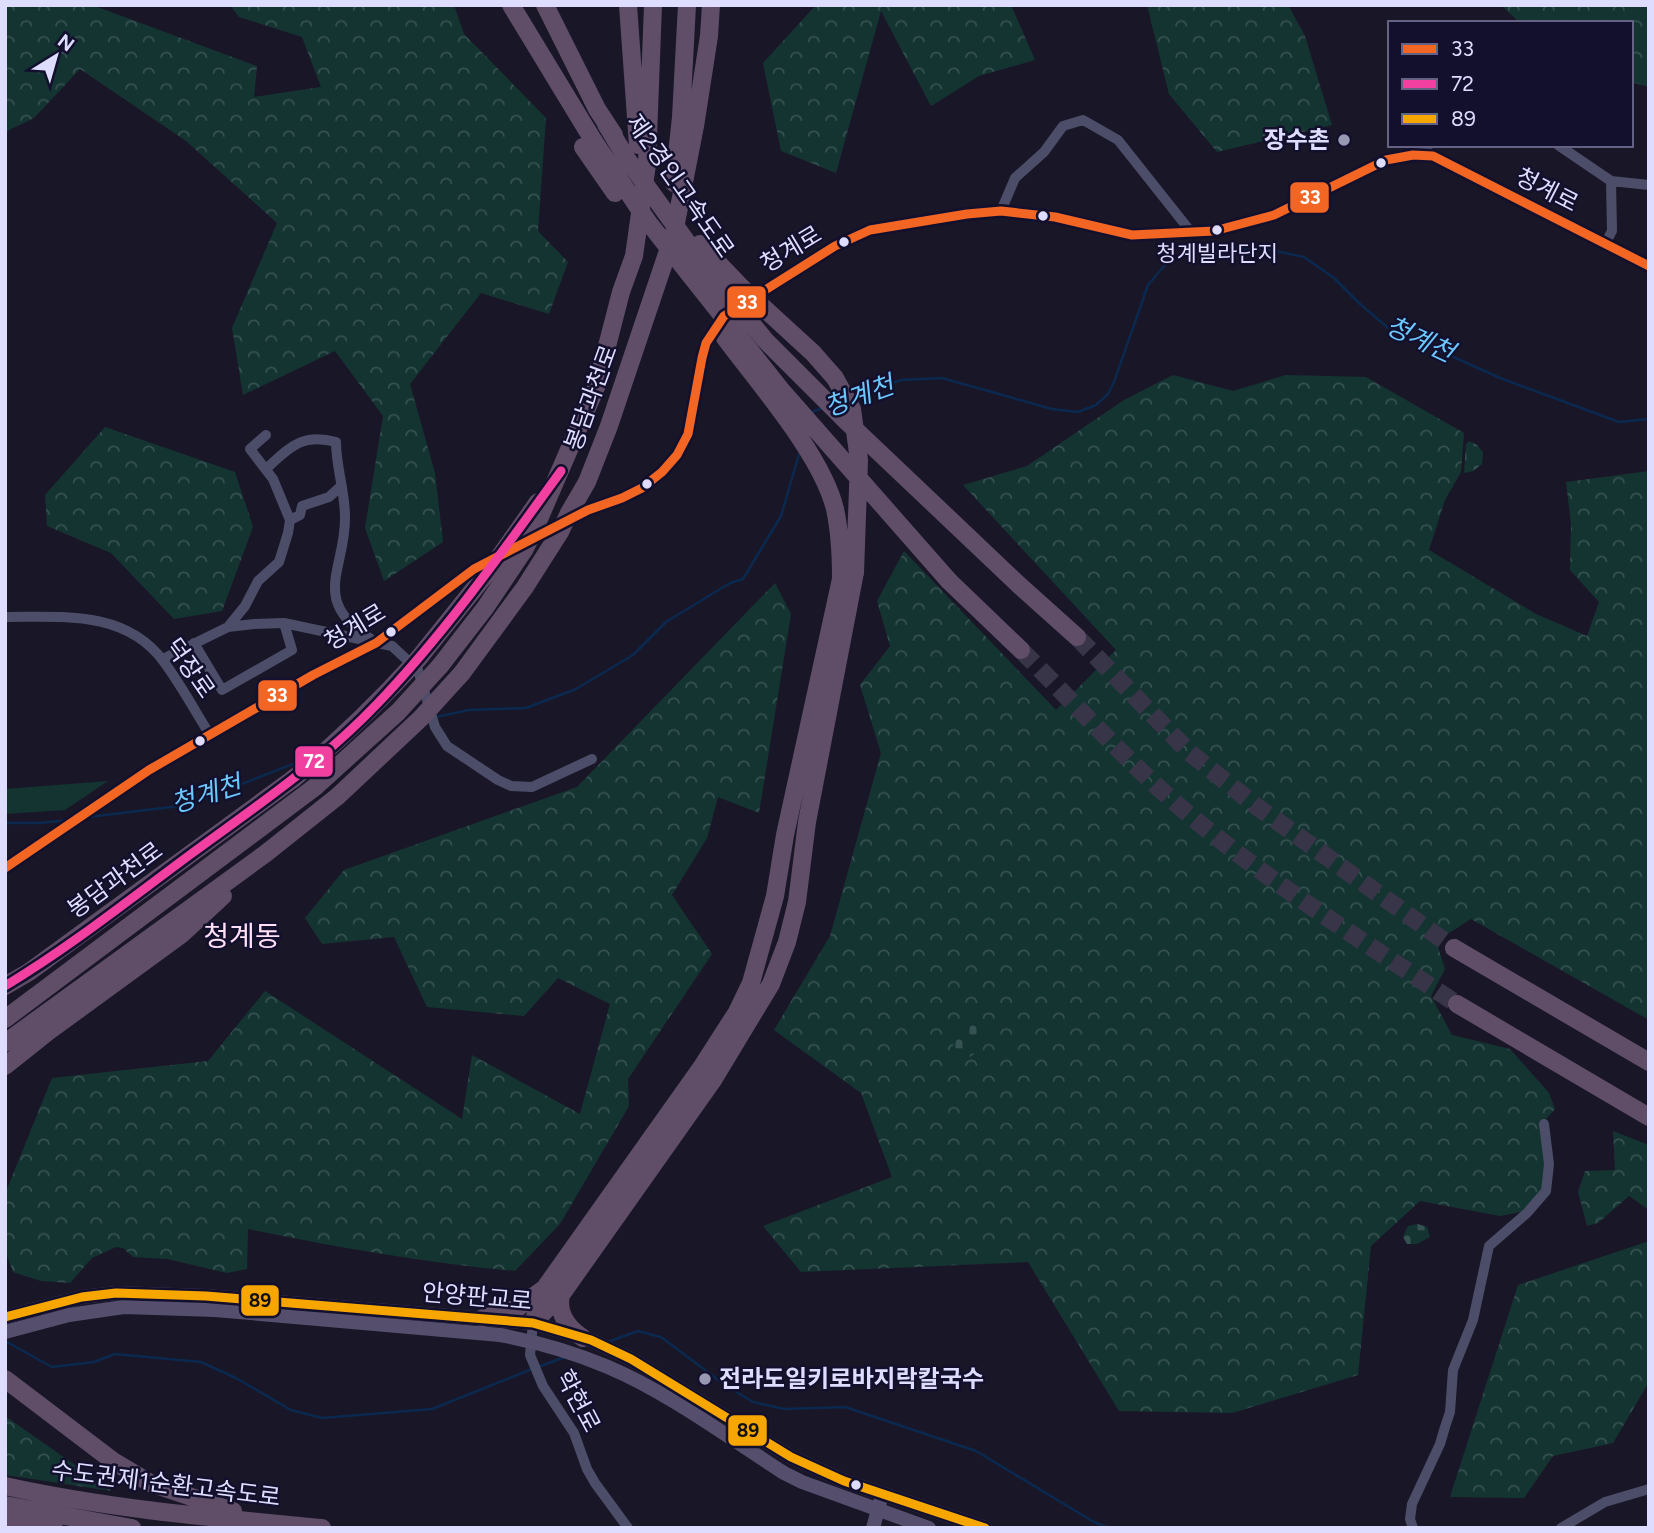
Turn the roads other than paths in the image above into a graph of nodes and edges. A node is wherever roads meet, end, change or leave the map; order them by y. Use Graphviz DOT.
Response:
graph roads {
  1 [pos="545,5"];
  2 [pos="628,5"];
  3 [pos="653,5"];
  4 [pos="687,5"];
  5 [pos="711,5"];
  6 [pos="516,13"];
  7 [pos="606,124"];
  8 [pos="588,144"];
  9 [pos="1426,147"];
  10 [pos="1561,147"];
  11 [pos="1413,155"];
  12 [pos="1611,181"];
  13 [pos="1649,185"];
  14 [pos="1001,211"];
  15 [pos="1191,232"];
  16 [pos="1605,244"];
  17 [pos="1649,266"];
  18 [pos="621,292"];
  19 [pos="652,297"];
  20 [pos="266,435"];
  21 [pos="267,468"];
  22 [pos="561,471"];
  23 [pos="340,487"];
  24 [pos="290,520"];
  25 [pos="848,575"];
  26 [pos="5,617"];
  27 [pos="284,624"];
  28 [pos="228,627"];
  29 [pos="1077,637"];
  30 [pos="194,643"];
  31 [pos="376,643"];
  32 [pos="1021,650"];
  33 [pos="163,659"];
  34 [pos="418,664"];
  35 [pos="210,735"];
  36 [pos="592,758"];
  37 [pos="265,853"];
  38 [pos="5,868"];
  39 [pos="1454,948"];
  40 [pos="5,986"];
  41 [pos="46,986"];
  42 [pos="1457,1004"];
  43 [pos="5,1011"];
  44 [pos="5,1019"];
  45 [pos="5,1043"];
  46 [pos="1649,1062"];
  47 [pos="5,1066"];
  48 [pos="1649,1117"];
  49 [pos="1544,1124"];
  50 [pos="554,1290"];
  51 [pos="483,1318"];
  52 [pos="7,1326"];
  53 [pos="531,1332"];
  54 [pos="587,1339"];
  55 [pos="5,1371"];
  56 [pos="5,1379"];
  57 [pos="32,1400"];
  58 [pos="5,1486"];
  59 [pos="1649,1489"];
  60 [pos="883,1493"];
  61 [pos="5,1505"];
  62 [pos="878,1509"];
  63 [pos="5,1521"];
  64 [pos="270,1523"];
  65 [pos="957,1523"];
  66 [pos="128,1527"];
  67 [pos="322,1528"];
  68 [pos="628,1528"];
  69 [pos="873,1528"];
  70 [pos="929,1528"];
  71 [pos="985,1528"];
  72 [pos="1413,1528"];
  73 [pos="1561,1528"];
  1 -- 7 [label="highway, 제2경인고속도로"];
  2 -- 18 [label="highway, 봉담과천로"];
  3 -- 18 [label="highway, 봉담과천로"];
  4 -- 19 [label="highway, 봉담과천로"];
  5 -- 19 [label="highway, 봉담과천로"];
  6 -- 8 [label="highway, 제2경인고속도로"];
  7 -- 25 [label="highway, bridge"];
  7 -- 29 [label="highway, 제2경인고속도로, bridge"];
  8 -- 25 [label="highway, bridge"];
  8 -- 32 [label="highway, 제2경인고속도로, bridge"];
  9 -- 11 [label="street"];
  10 -- 12 [label="street"];
  11 -- 15 [label="street, 청계로"];
  11 -- 16 [label="street, 청계로"];
  12 -- 13 [label="street"];
  12 -- 16 [label="street"];
  14 -- 15 [label="street, 청계로"];
  14 -- 15 [label="street"];
  14 -- 31 [label="street, 청계로"];
  16 -- 17 [label="street, 청계로"];
  18 -- 22 [label="highway, 봉담과천로"];
  19 -- 37 [label="highway, 봉담과천로, bridge"];
  20 -- 21 [label="street"];
  21 -- 23 [label="street"];
  21 -- 24 [label="street"];
  22 -- 34 [label="highway, 봉담과천로, bridge"];
  22 -- 41 [label="highway, 봉담과천로, bridge"];
  23 -- 24 [label="street"];
  23 -- 31 [label="street"];
  24 -- 28 [label="street"];
  25 -- 50 [label="highway"];
  26 -- 33 [label="street, 덕장로"];
  27 -- 28 [label="street"];
  27 -- 30 [label="street"];
  27 -- 31 [label="street"];
  28 -- 30 [label="street"];
  30 -- 33 [label="street"];
  31 -- 34 [label="street"];
  31 -- 35 [label="street, 청계로"];
  33 -- 35 [label="street, 덕장로"];
  34 -- 36 [label="street, bridge"];
  34 -- 40 [label="highway, 봉담과천로, bridge"];
  35 -- 38 [label="street, 청계로"];
  37 -- 45 [label="highway, 봉담과천로"];
  37 -- 47 [label="highway, 봉담과천로"];
  39 -- 46 [label="highway"];
  41 -- 43 [label="highway"];
  41 -- 44 [label="highway, 봉담과천로"];
  42 -- 48 [label="highway"];
  49 -- 72 [label="street"];
  50 -- 51 [label="highway"];
  50 -- 53 [label="highway"];
  50 -- 54 [label="highway"];
  51 -- 52 [label="main road, 안양판교로"];
  51 -- 53 [label="main road, 안양판교로"];
  52 -- 53 [label="main road, 안양판교로"];
  53 -- 54 [label="main road, 안양판교로"];
  53 -- 62 [label="main road, 안양판교로"];
  53 -- 68 [label="street, 학현로"];
  54 -- 60 [label="main road, 안양판교로"];
  55 -- 57 [label="highway"];
  56 -- 57 [label="highway"];
  57 -- 64 [label="highway"];
  58 -- 64 [label="highway, 수도권제1순환고속도로"];
  59 -- 73 [label="street"];
  60 -- 62 [label="main road"];
  60 -- 65 [label="main road, 안양판교로"];
  61 -- 66 [label="highway, 수도권제1순환고속도로"];
  62 -- 69 [label="main road"];
  62 -- 70 [label="main road, 안양판교로"];
  63 -- 66 [label="highway"];
  64 -- 67 [label="highway, 수도권제1순환고속도로"];
  65 -- 71 [label="main road, 안양판교로"];
}
